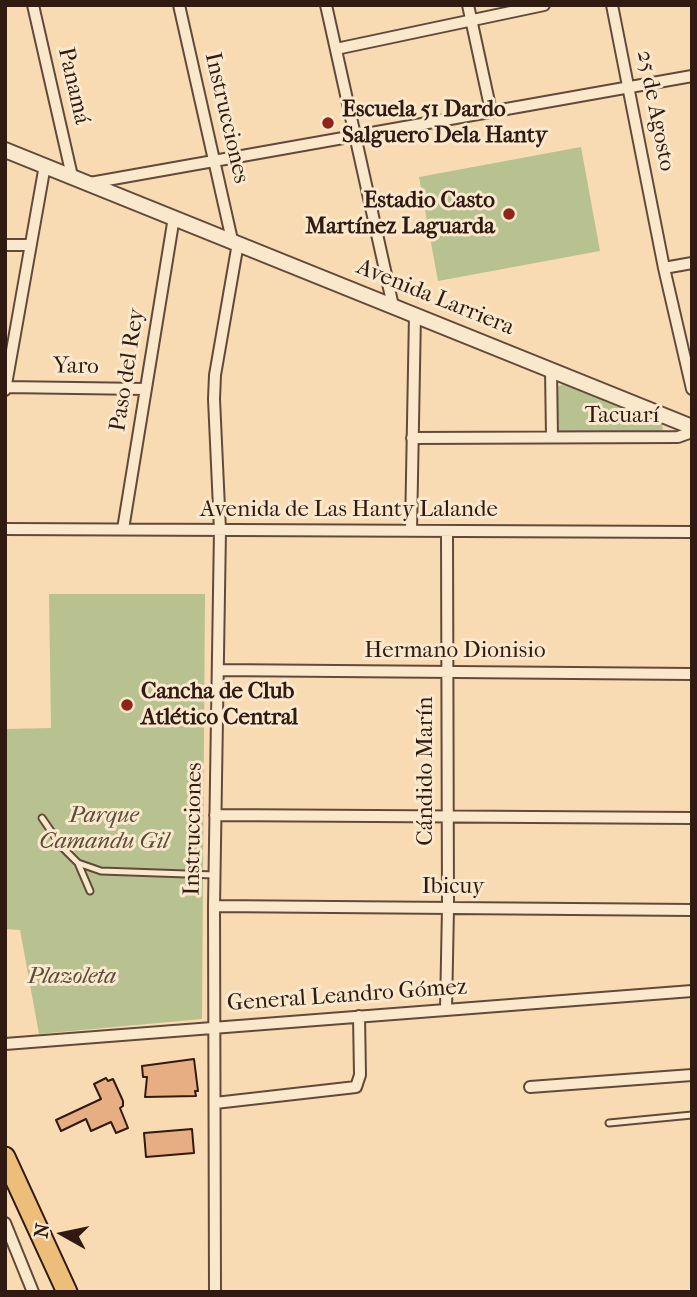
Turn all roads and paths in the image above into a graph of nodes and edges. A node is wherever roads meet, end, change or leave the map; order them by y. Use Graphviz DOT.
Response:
graph roads {
  1 [pos="33,5"];
  2 [pos="178,5"];
  3 [pos="326,5"];
  4 [pos="468,5"];
  5 [pos="544,5"];
  6 [pos="612,5"];
  7 [pos="471,20"];
  8 [pos="336,49"];
  9 [pos="692,76"];
  10 [pos="629,87"];
  11 [pos="491,111"];
  12 [pos="357,134"];
  13 [pos="5,150"];
  14 [pos="215,160"];
  15 [pos="45,166"];
  16 [pos="72,176"];
  17 [pos="90,183"];
  18 [pos="174,217"];
  19 [pos="235,242"];
  20 [pos="5,245"];
  21 [pos="30,245"];
  22 [pos="692,263"];
  23 [pos="664,268"];
  24 [pos="393,306"];
  25 [pos="415,314"];
  26 [pos="551,369"];
  27 [pos="5,388"];
  28 [pos="146,389"];
  29 [pos="692,389"];
  30 [pos="692,426"];
  31 [pos="692,432"];
  32 [pos="552,437"];
  33 [pos="412,438"];
  34 [pos="5,529"];
  35 [pos="123,529"];
  36 [pos="220,530"];
  37 [pos="411,531"];
  38 [pos="447,532"];
  39 [pos="692,532"];
  40 [pos="218,670"];
  41 [pos="447,672"];
  42 [pos="692,674"];
  43 [pos="215,815"];
  44 [pos="447,816"];
  45 [pos="42,818"];
  46 [pos="692,818"];
  47 [pos="78,863"];
  48 [pos="215,875"];
  49 [pos="90,891"];
  50 [pos="214,906"];
  51 [pos="448,908"];
  52 [pos="692,910"];
  53 [pos="692,991"];
  54 [pos="446,1010"];
  55 [pos="359,1016"];
  56 [pos="216,1027"];
  57 [pos="5,1044"];
  58 [pos="692,1075"];
  59 [pos="530,1087"];
  60 [pos="215,1103"];
  61 [pos="692,1115"];
  62 [pos="610,1123"];
  63 [pos="5,1157"];
  64 [pos="5,1223"];
  65 [pos="33,1292"];
  66 [pos="67,1292"];
  67 [pos="215,1292"];
  1 -- 16 [label="street, Panamá"];
  2 -- 14 [label="street, Instrucciones"];
  3 -- 8 [label="street"];
  4 -- 7 [label="street"];
  5 -- 7 [label="street"];
  6 -- 10 [label="street, 25 de Agosto"];
  7 -- 8 [label="street"];
  7 -- 11 [label="street"];
  8 -- 12 [label="street"];
  9 -- 10 [label="street"];
  10 -- 11 [label="street"];
  10 -- 23 [label="street, 25 de Agosto"];
  11 -- 12 [label="street"];
  12 -- 14 [label="street"];
  12 -- 24 [label="street"];
  13 -- 15 [label="street, Avenida Larriera"];
  14 -- 17 [label="street"];
  14 -- 19 [label="street, Instrucciones"];
  15 -- 16 [label="street, Avenida Larriera"];
  15 -- 21 [label="street"];
  16 -- 17 [label="street, Avenida Larriera"];
  17 -- 18 [label="street, Avenida Larriera"];
  18 -- 19 [label="street, Avenida Larriera"];
  18 -- 28 [label="street, Paso del Rey"];
  19 -- 24 [label="street, Avenida Larriera"];
  19 -- 36 [label="street, Instrucciones"];
  20 -- 21 [label="street"];
  21 -- 27 [label="street"];
  22 -- 23 [label="street"];
  23 -- 29 [label="street, 25 de Agosto"];
  24 -- 25 [label="street, Avenida Larriera"];
  25 -- 26 [label="street, Avenida Larriera"];
  25 -- 33 [label="street"];
  26 -- 30 [label="street, Avenida Larriera"];
  26 -- 32 [label="street, Tacuarí"];
  27 -- 28 [label="street, Yaro"];
  28 -- 35 [label="street, Paso del Rey"];
  31 -- 32 [label="street, Tacuarí"];
  32 -- 33 [label="street, Tacuarí"];
  33 -- 37 [label="street"];
  34 -- 35 [label="street, Avenida de Las Hanty Lalande"];
  35 -- 36 [label="street, Avenida de Las Hanty Lalande"];
  36 -- 37 [label="street, Avenida de Las Hanty Lalande"];
  36 -- 40 [label="street, Instrucciones"];
  37 -- 38 [label="street, Avenida de Las Hanty Lalande"];
  38 -- 39 [label="street, Avenida de Las Hanty Lalande"];
  38 -- 41 [label="street, Cándido Marín"];
  40 -- 41 [label="street, Hermano Dionisio"];
  40 -- 43 [label="street, Instrucciones"];
  41 -- 42 [label="street, Hermano Dionisio"];
  41 -- 44 [label="street, Cándido Marín"];
  43 -- 44 [label="street"];
  43 -- 48 [label="street, Instrucciones"];
  44 -- 46 [label="street"];
  44 -- 51 [label="street, Cándido Marín"];
  45 -- 47 [label="lane"];
  47 -- 48 [label="lane"];
  47 -- 49 [label="lane"];
  48 -- 50 [label="street, Instrucciones"];
  50 -- 51 [label="street, Ibicuy"];
  50 -- 56 [label="street, Instrucciones"];
  51 -- 52 [label="street, Ibicuy"];
  51 -- 54 [label="street, Cándido Marín"];
  53 -- 54 [label="street, General Leandro Gómez"];
  54 -- 55 [label="street, General Leandro Gómez"];
  55 -- 56 [label="street, General Leandro Gómez"];
  55 -- 60 [label="street"];
  56 -- 57 [label="street, General Leandro Gómez"];
  56 -- 60 [label="street, Instrucciones"];
  58 -- 59 [label="street"];
  60 -- 67 [label="street, Instrucciones"];
  61 -- 62 [label="lane"];
  63 -- 66 [label="highway"];
  64 -- 65 [label="street"];
}
